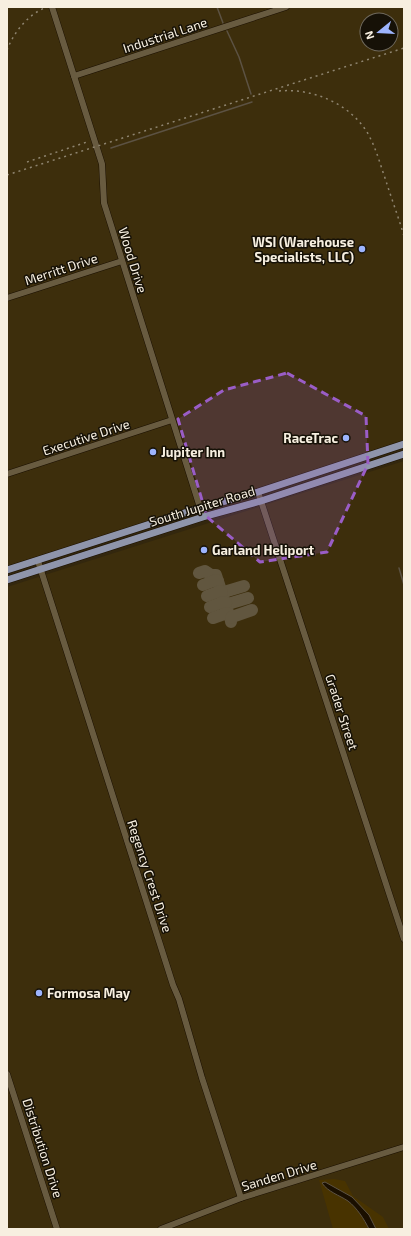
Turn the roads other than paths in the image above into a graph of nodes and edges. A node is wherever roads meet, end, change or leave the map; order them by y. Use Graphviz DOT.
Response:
graph roads {
  1 [pos="52,7"];
  2 [pos="286,7"];
  3 [pos="74,76"];
  4 [pos="122,261"];
  5 [pos="7,298"];
  6 [pos="172,420"];
  7 [pos="404,444"];
  8 [pos="404,454"];
  9 [pos="7,474"];
  10 [pos="258,492"];
  11 [pos="261,501"];
  12 [pos="200,508"];
  13 [pos="203,517"];
  14 [pos="38,561"];
  15 [pos="40,569"];
  16 [pos="7,570"];
  17 [pos="7,580"];
  18 [pos="404,939"];
  19 [pos="7,1074"];
  20 [pos="404,1147"];
  21 [pos="241,1198"];
  22 [pos="57,1229"];
  23 [pos="161,1229"];
  1 -- 3 [label="street, Wood Drive"];
  2 -- 3 [label="street, Industrial Lane"];
  3 -- 4 [label="street, Wood Drive"];
  4 -- 5 [label="street, Merritt Drive"];
  4 -- 6 [label="street, Wood Drive"];
  6 -- 9 [label="street, Executive Drive"];
  6 -- 12 [label="street, Wood Drive"];
  7 -- 10 [label="main road, South Jupiter Road"];
  8 -- 11 [label="main road, South Jupiter Road"];
  10 -- 11 [label="street, Grader Street"];
  10 -- 12 [label="main road, South Jupiter Road"];
  11 -- 13 [label="main road, South Jupiter Road"];
  11 -- 18 [label="street, Grader Street"];
  12 -- 13 [label="street, Wood Drive"];
  12 -- 14 [label="main road, South Jupiter Road"];
  13 -- 15 [label="main road, South Jupiter Road"];
  14 -- 15 [label="street, Regency Crest Drive"];
  14 -- 16 [label="main road, South Jupiter Road"];
  15 -- 17 [label="main road, South Jupiter Road"];
  15 -- 21 [label="street, Regency Crest Drive"];
  19 -- 22 [label="street, Distribution Drive"];
  20 -- 21 [label="street, Sanden Drive"];
  21 -- 23 [label="street, Sanden Drive"];
}
